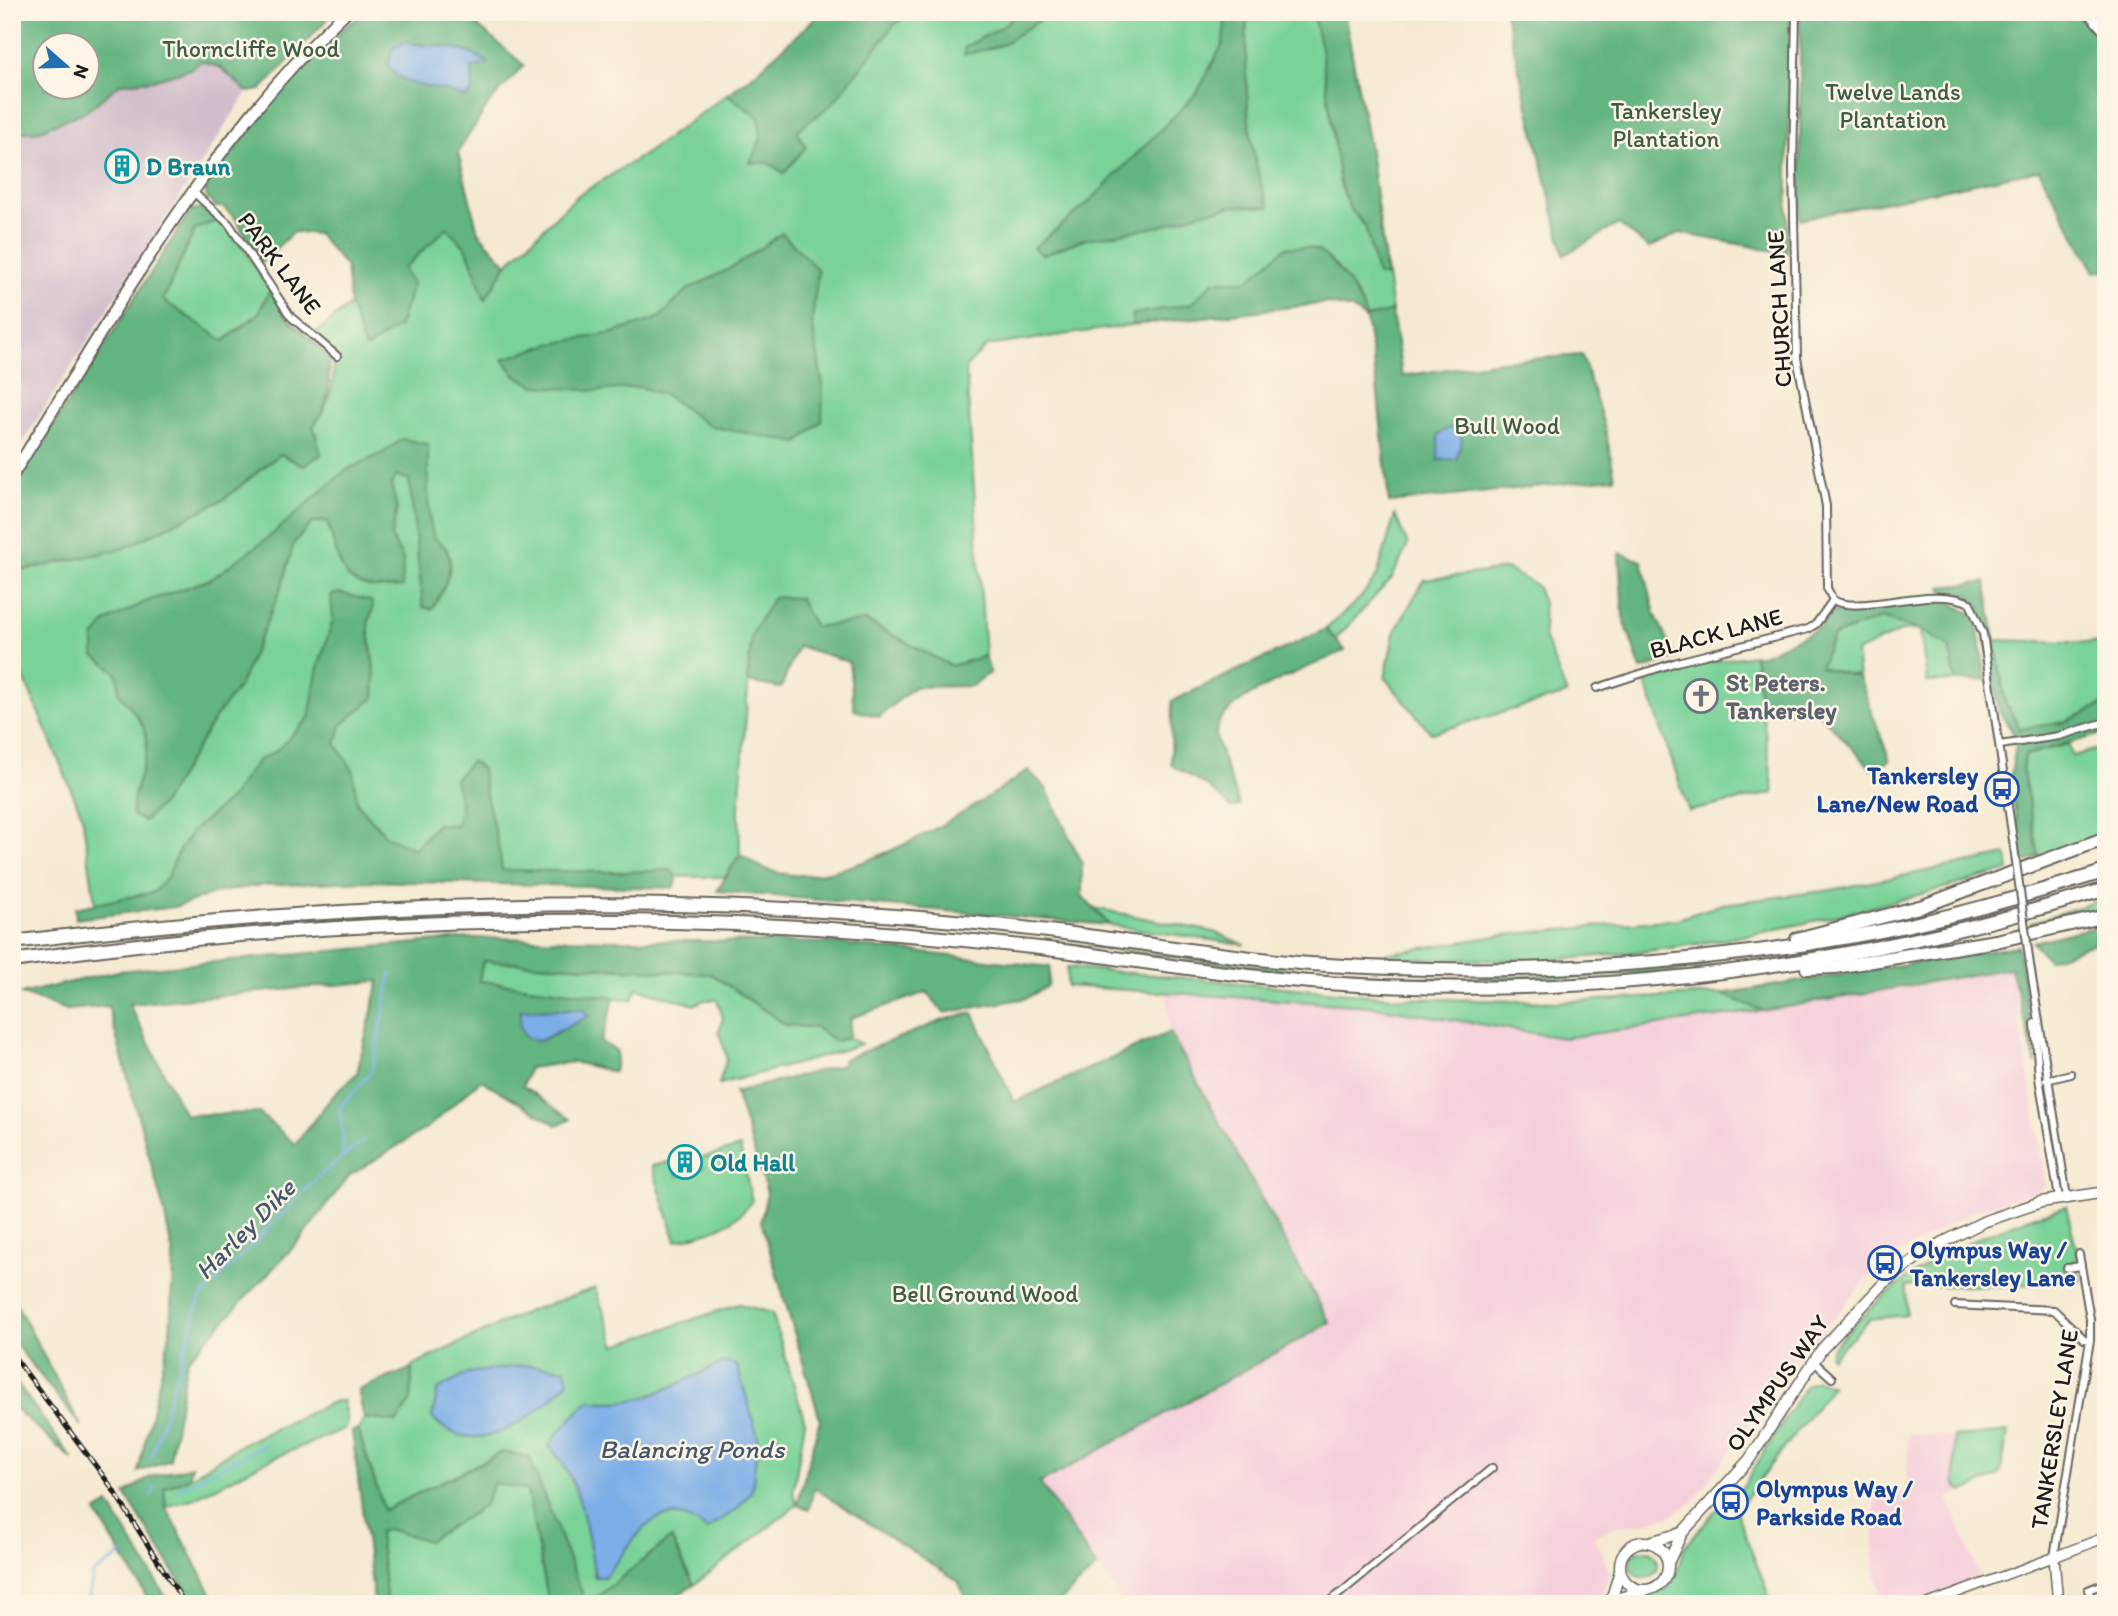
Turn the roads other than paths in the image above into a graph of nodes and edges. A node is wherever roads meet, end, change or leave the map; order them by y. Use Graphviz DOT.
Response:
graph roads {
  1 [pos="346,12"];
  2 [pos="1796,12"];
  3 [pos="2090,12"];
  4 [pos="2106,32"];
  5 [pos="192,191"];
  6 [pos="337,356"];
  7 [pos="12,476"];
  8 [pos="1833,600"];
  9 [pos="1597,688"];
  10 [pos="2106,722"];
  11 [pos="2000,745"];
  12 [pos="2106,838"];
  13 [pos="2106,871"];
  14 [pos="2106,889"];
  15 [pos="2106,916"];
  16 [pos="12,942"];
  17 [pos="1762,951"];
  18 [pos="12,961"];
  19 [pos="1773,968"];
  20 [pos="2036,1003"];
  21 [pos="2071,1074"];
  22 [pos="2047,1079"];
  23 [pos="2042,1095"];
  24 [pos="2106,1192"];
  25 [pos="2063,1197"];
  26 [pos="2079,1254"];
  27 [pos="2081,1266"];
  28 [pos="2067,1268"];
  29 [pos="1955,1305"];
  30 [pos="2090,1340"];
  31 [pos="1813,1361"];
  32 [pos="1832,1378"];
  33 [pos="1492,1468"];
  34 [pos="1682,1533"];
  35 [pos="2106,1537"];
  36 [pos="1647,1542"];
  37 [pos="2054,1557"];
  38 [pos="1668,1563"];
  39 [pos="1620,1571"];
  40 [pos="2106,1583"];
  41 [pos="1643,1591"];
  42 [pos="1611,1602"];
  43 [pos="1932,1603"];
  44 [pos="1327,1604"];
  45 [pos="2058,1604"];
  46 [pos="2094,1604"];
  1 -- 5 [label="highway"];
  2 -- 8 [label="street, CHURCH LANE"];
  3 -- 4 [label="highway"];
  5 -- 6 [label="street, PARK LANE"];
  5 -- 7 [label="highway"];
  8 -- 9 [label="street, BLACK LANE"];
  8 -- 11 [label="street"];
  10 -- 11 [label="street"];
  11 -- 20 [label="street, bridge"];
  12 -- 17 [label="highway"];
  13 -- 17 [label="highway"];
  14 -- 19 [label="highway"];
  15 -- 19 [label="highway"];
  16 -- 17 [label="highway"];
  18 -- 19 [label="highway"];
  20 -- 22 [label="street"];
  20 -- 23 [label="street"];
  21 -- 22 [label="street"];
  22 -- 23 [label="street"];
  22 -- 25 [label="street"];
  23 -- 25 [label="street"];
  24 -- 25 [label="main road, OLYMPUS WAY"];
  25 -- 31 [label="main road, OLYMPUS WAY"];
  26 -- 27 [label="street, TANKERSLEY LANE"];
  27 -- 28 [label="street"];
  27 -- 30 [label="street, TANKERSLEY LANE"];
  29 -- 30 [label="street"];
  30 -- 37 [label="street, TANKERSLEY LANE"];
  31 -- 32 [label="street"];
  31 -- 34 [label="main road, OLYMPUS WAY"];
  33 -- 44 [label="street"];
  34 -- 36 [label="main road, OLYMPUS WAY"];
  34 -- 38 [label="main road, OLYMPUS WAY"];
  35 -- 37 [label="main road"];
  36 -- 38 [label="main road"];
  36 -- 39 [label="main road, OLYMPUS WAY"];
  37 -- 43 [label="street"];
  37 -- 45 [label="main road"];
  38 -- 41 [label="main road, OLYMPUS WAY"];
  39 -- 41 [label="main road"];
  39 -- 42 [label="main road, OLYMPUS WAY"];
  40 -- 46 [label="street"];
  41 -- 42 [label="main road, OLYMPUS WAY"];
}
